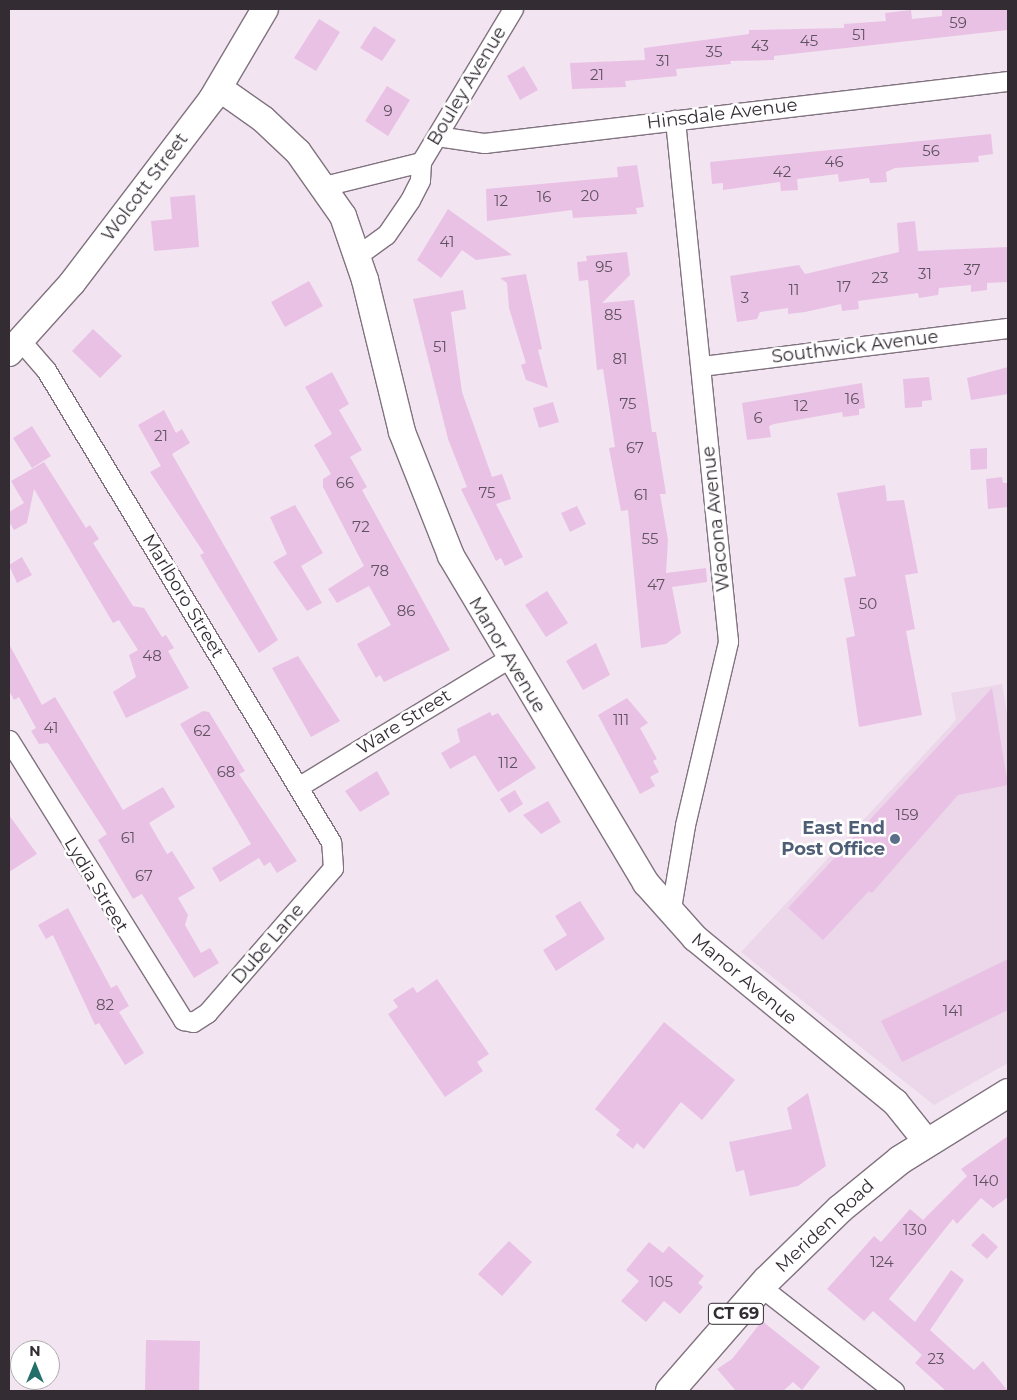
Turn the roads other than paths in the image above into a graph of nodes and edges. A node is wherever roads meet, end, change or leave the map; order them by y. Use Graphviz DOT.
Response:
graph roads {
  1 [pos="264,9"];
  2 [pos="513,9"];
  3 [pos="1008,81"];
  4 [pos="219,88"];
  5 [pos="674,120"];
  6 [pos="438,136"];
  7 [pos="422,162"];
  8 [pos="324,186"];
  9 [pos="358,255"];
  10 [pos="1008,328"];
  11 [pos="15,347"];
  12 [pos="702,366"];
  13 [pos="509,658"];
  14 [pos="9,740"];
  15 [pos="298,787"];
  16 [pos="336,857"];
  17 [pos="670,914"];
  18 [pos="190,1022"];
  19 [pos="1008,1093"];
  20 [pos="927,1142"];
  21 [pos="761,1287"];
  22 [pos="670,1391"];
  23 [pos="894,1391"];
  1 -- 4 [label="main road, Wolcott Street"];
  2 -- 6 [label="street, Bouley Avenue"];
  3 -- 5 [label="street, Hinsdale Avenue"];
  4 -- 8 [label="main road, Manor Avenue"];
  4 -- 11 [label="main road, Wolcott Street"];
  5 -- 6 [label="street, Hinsdale Avenue"];
  5 -- 12 [label="street, Wacona Avenue"];
  6 -- 7 [label="street, Bouley Avenue"];
  7 -- 8 [label="street, Bouley Avenue"];
  7 -- 9 [label="street, Bouley Avenue"];
  8 -- 9 [label="main road, Manor Avenue"];
  9 -- 13 [label="main road, Manor Avenue"];
  10 -- 12 [label="street, Southwick Avenue"];
  11 -- 15 [label="street, Marlboro Street"];
  12 -- 17 [label="street, Wacona Avenue"];
  13 -- 15 [label="street, Ware Street"];
  13 -- 17 [label="main road, Manor Avenue"];
  14 -- 18 [label="street, Lydia Street"];
  15 -- 16 [label="street, Marlboro Street"];
  16 -- 18 [label="street, Dube Lane"];
  17 -- 20 [label="main road, Manor Avenue"];
  19 -- 20 [label="main road, Meriden Road / CT 69"];
  20 -- 21 [label="main road, Meriden Road / CT 69"];
  21 -- 22 [label="main road, Meriden Road / CT 69"];
  21 -- 23 [label="street"];
}
